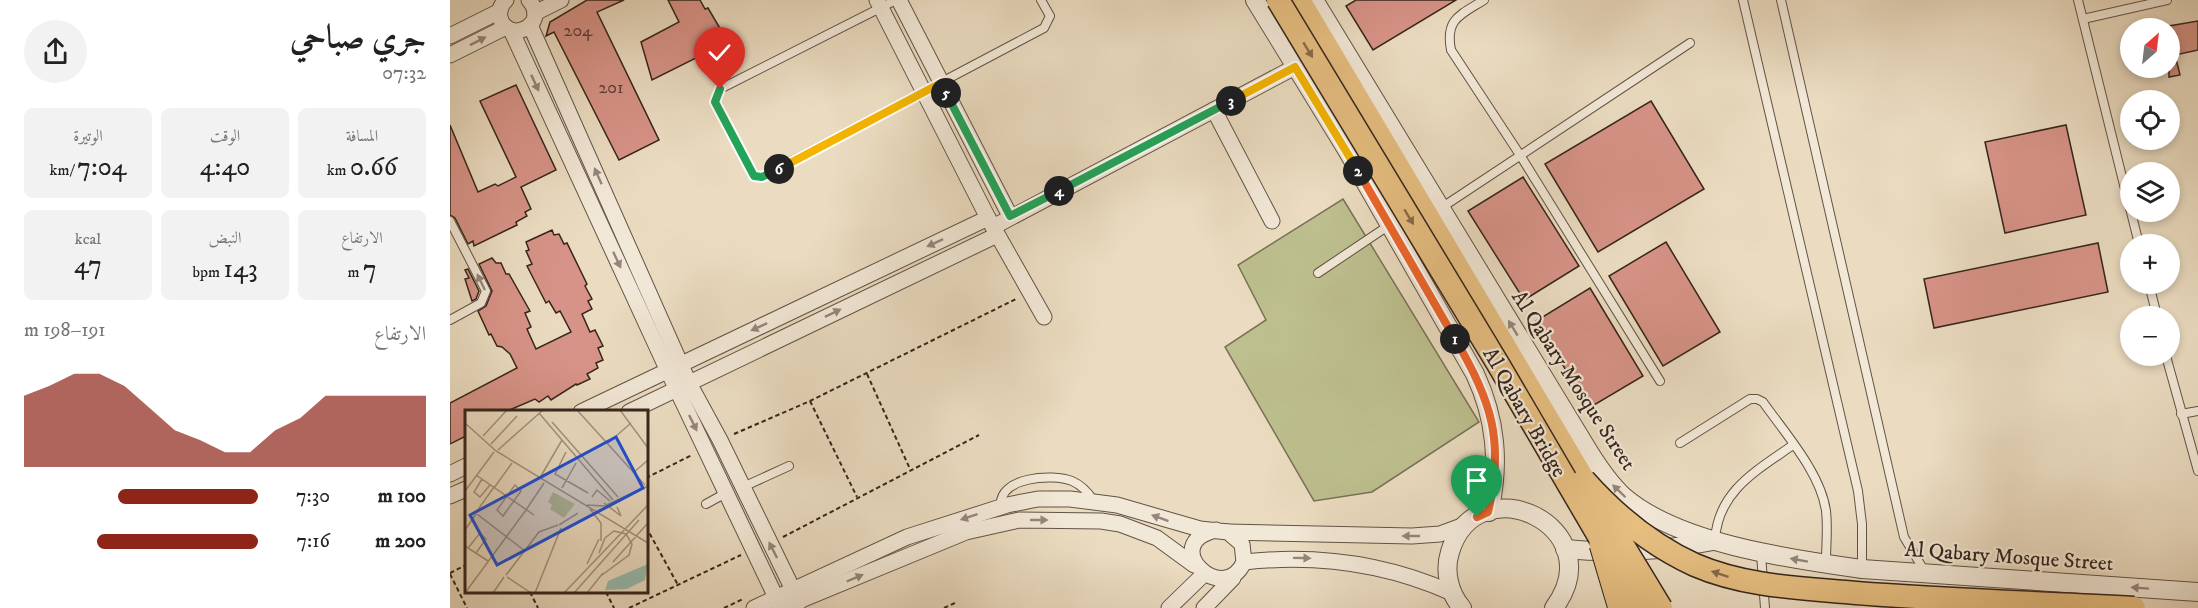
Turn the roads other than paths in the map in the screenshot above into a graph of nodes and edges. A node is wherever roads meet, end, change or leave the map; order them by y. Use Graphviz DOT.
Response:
graph roads {
  1 [pos="561,0"];
  2 [pos="897,0"];
  3 [pos="1041,0"];
  4 [pos="1255,0"];
  5 [pos="1278,0"];
  6 [pos="1299,0"];
  7 [pos="1314,0"];
  8 [pos="1484,0"];
  9 [pos="1743,0"];
  10 [pos="1781,0"];
  11 [pos="2078,0"];
  12 [pos="2167,0"];
  13 [pos="879,4"];
  14 [pos="500,5"];
  15 [pos="531,13"];
  16 [pos="2082,19"];
  17 [pos="508,28"];
  18 [pos="450,36"];
  19 [pos="1690,43"];
  20 [pos="450,55"];
  21 [pos="1295,67"];
  22 [pos="941,83"];
  23 [pos="925,92"];
  24 [pos="1214,110"];
  25 [pos="1520,155"];
  26 [pos="2120,170"];
  27 [pos="1440,208"];
  28 [pos="1010,216"];
  29 [pos="450,221"];
  30 [pos="1272,221"];
  31 [pos="1388,226"];
  32 [pos="993,227"];
  33 [pos="1318,273"];
  34 [pos="1044,317"];
  35 [pos="450,320"];
  36 [pos="2169,366"];
  37 [pos="674,367"];
  38 [pos="1660,381"];
  39 [pos="683,386"];
  40 [pos="583,410"];
  41 [pos="631,410"];
  42 [pos="2198,411"];
  43 [pos="2181,414"];
  44 [pos="1680,443"];
  45 [pos="1793,444"];
  46 [pos="465,466"];
  47 [pos="789,466"];
  48 [pos="2198,471"];
  49 [pos="450,474"];
  50 [pos="1584,480"];
  51 [pos="743,487"];
  52 [pos="465,489"];
  53 [pos="726,493"];
  54 [pos="450,496"];
  55 [pos="706,504"];
  56 [pos="1488,512"];
  57 [pos="1467,524"];
  58 [pos="1222,531"];
  59 [pos="1715,540"];
  60 [pos="1603,544"];
  61 [pos="1565,549"];
  62 [pos="1643,551"];
  63 [pos="1760,552"];
  64 [pos="1244,562"];
  65 [pos="1826,564"];
  66 [pos="1862,569"];
  67 [pos="1198,570"];
  68 [pos="1925,572"];
  69 [pos="1233,578"];
  70 [pos="2198,592"];
  71 [pos="796,595"];
  72 [pos="1457,600"];
  73 [pos="749,603"];
  74 [pos="779,604"];
  75 [pos="1169,608"];
  76 [pos="1204,608"];
  77 [pos="1554,608"];
  78 [pos="1608,608"];
  79 [pos="1622,608"];
  80 [pos="1641,608"];
  81 [pos="1661,608"];
  82 [pos="1765,608"];
  83 [pos="2134,608"];
  1 -- 15 [label="street"];
  2 -- 13 [label="lane"];
  2 -- 22 [label="street"];
  3 -- 22 [label="lane"];
  4 -- 21 [label="street"];
  5 -- 60 [label="main road, Al Qabary Bridge, one-way, bridge"];
  6 -- 50 [label="main road, Al Qabary Bridge"];
  7 -- 27 [label="street, Al Qabary Mosque Street"];
  8 -- 25 [label="lane"];
  9 -- 66 [label="lane"];
  10 -- 68 [label="lane"];
  11 -- 16 [label="lane"];
  12 -- 16 [label="lane"];
  13 -- 23 [label="street"];
  13 -- 23 [label="lane"];
  14 -- 17 [label="street"];
  14 -- 18 [label="street"];
  15 -- 17 [label="street"];
  37 -- 15 [label="street, one-way"];
  16 -- 26 [label="lane"];
  20 -- 17 [label="street, one-way"];
  17 -- 37 [label="street, one-way"];
  19 -- 25 [label="lane"];
  21 -- 24 [label="street"];
  21 -- 31 [label="street"];
  22 -- 23 [label="lane"];
  22 -- 28 [label="street"];
  23 -- 32 [label="street"];
  24 -- 28 [label="street"];
  24 -- 30 [label="street"];
  25 -- 27 [label="lane"];
  25 -- 38 [label="lane"];
  59 -- 27 [label="street, Al Qabary Mosque Street, one-way"];
  28 -- 32 [label="street"];
  35 -- 29 [label="lane, one-way"];
  31 -- 33 [label="lane"];
  31 -- 56 [label="street"];
  32 -- 34 [label="street"];
  32 -- 37 [label="street, one-way"];
  39 -- 32 [label="street, one-way"];
  36 -- 43 [label="lane"];
  37 -- 39 [label="street"];
  37 -- 40 [label="street"];
  39 -- 41 [label="street"];
  39 -- 51 [label="street"];
  39 -- 53 [label="street, one-way"];
  42 -- 43 [label="lane"];
  43 -- 48 [label="lane"];
  44 -- 45 [label="lane"];
  45 -- 59 [label="lane"];
  45 -- 65 [label="lane"];
  46 -- 49 [label="street"];
  47 -- 51 [label="lane"];
  50 -- 81 [label="main road, Al Qabary Bridge, bridge"];
  83 -- 50 [label="main road, one-way, bridge"];
  71 -- 51 [label="street, one-way"];
  52 -- 54 [label="street"];
  53 -- 55 [label="lane"];
  53 -- 74 [label="street"];
  56 -- 57 [label="street"];
  56 -- 61 [label="street"];
  57 -- 58 [label="street, one-way"];
  57 -- 72 [label="street"];
  58 -- 64 [label="street"];
  58 -- 67 [label="street"];
  58 -- 71 [label="street, one-way"];
  59 -- 62 [label="street"];
  59 -- 63 [label="street, Al Qabary Mosque Street"];
  60 -- 79 [label="highway, bridge"];
  60 -- 80 [label="main road, Al Qabary Bridge, bridge"];
  61 -- 62 [label="street"];
  61 -- 77 [label="street"];
  62 -- 78 [label="street"];
  65 -- 63 [label="street, Al Qabary Mosque Street, one-way"];
  63 -- 82 [label="lane"];
  64 -- 69 [label="street"];
  64 -- 72 [label="street, one-way"];
  65 -- 66 [label="street, Al Qabary Mosque Street"];
  66 -- 68 [label="street, Al Qabary Mosque Street"];
  67 -- 69 [label="street"];
  71 -- 67 [label="street, one-way"];
  67 -- 75 [label="street"];
  70 -- 68 [label="street, Al Qabary Mosque Street, one-way"];
  69 -- 76 [label="street"];
  71 -- 74 [label="street"];
  73 -- 74 [label="street"];
}
